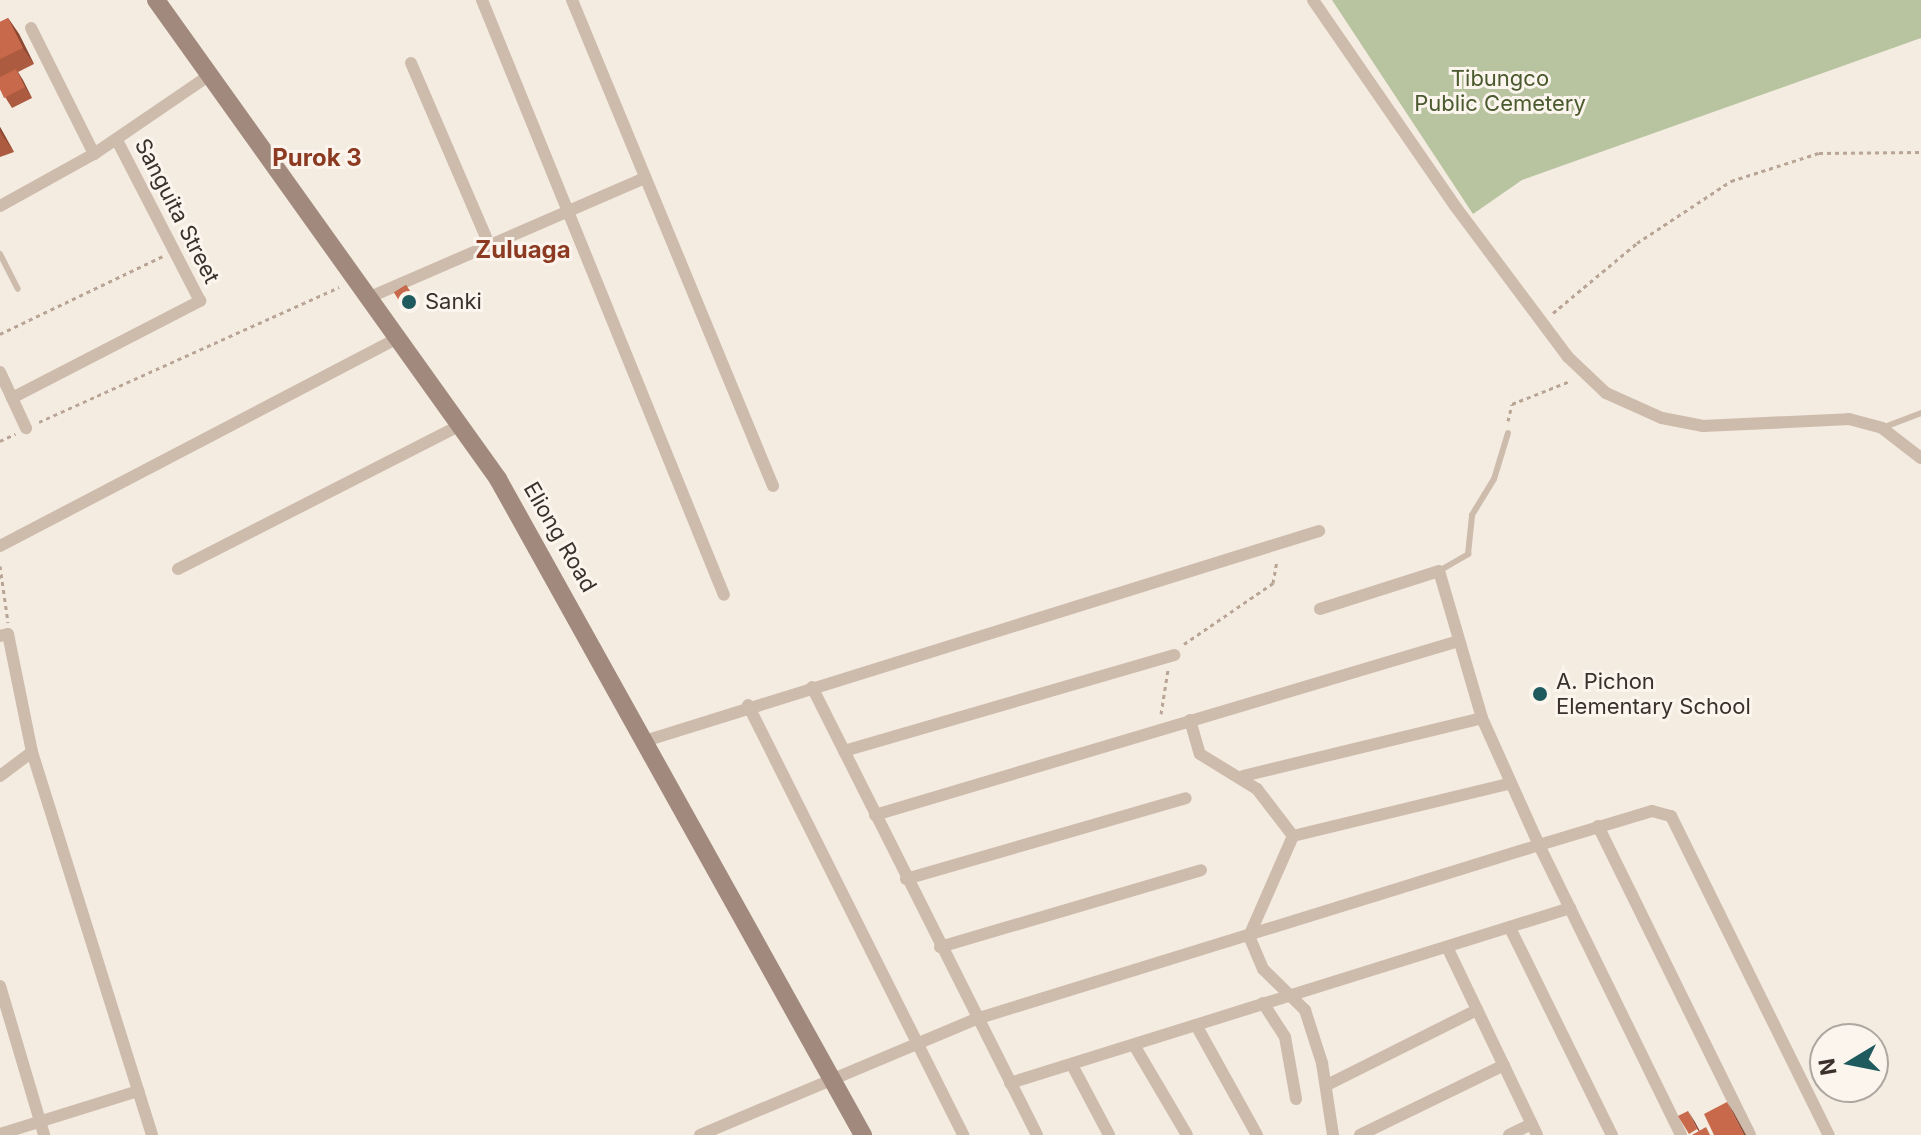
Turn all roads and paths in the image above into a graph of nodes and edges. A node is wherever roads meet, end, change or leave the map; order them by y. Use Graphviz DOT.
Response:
graph roads {
  1 [pos="156,0"];
  2 [pos="482,0"];
  3 [pos="572,0"];
  4 [pos="1313,0"];
  5 [pos="31,28"];
  6 [pos="411,63"];
  7 [pos="210,75"];
  8 [pos="117,140"];
  9 [pos="1921,152"];
  10 [pos="94,154"];
  11 [pos="645,178"];
  12 [pos="0,206"];
  13 [pos="568,210"];
  14 [pos="488,242"];
  15 [pos="177,249"];
  16 [pos="0,254"];
  17 [pos="357,279"];
  18 [pos="18,289"];
  19 [pos="370,297"];
  20 [pos="1544,321"];
  21 [pos="0,334"];
  22 [pos="399,337"];
  23 [pos="0,372"];
  24 [pos="1582,373"];
  25 [pos="12,398"];
  26 [pos="1921,413"];
  27 [pos="461,425"];
  28 [pos="26,428"];
  29 [pos="1882,428"];
  30 [pos="1508,433"];
  31 [pos="0,441"];
  32 [pos="1921,458"];
  33 [pos="773,486"];
  34 [pos="1319,531"];
  35 [pos="0,546"];
  36 [pos="1272,546"];
  37 [pos="0,566"];
  38 [pos="178,569"];
  39 [pos="1439,571"];
  40 [pos="724,595"];
  41 [pos="1320,609"];
  42 [pos="4,635"];
  43 [pos="1459,641"];
  44 [pos="1174,655"];
  45 [pos="812,687"];
  46 [pos="748,705"];
  47 [pos="1482,718"];
  48 [pos="1190,720"];
  49 [pos="1160,730"];
  50 [pos="648,740"];
  51 [pos="844,751"];
  52 [pos="32,752"];
  53 [pos="0,776"];
  54 [pos="1243,776"];
  55 [pos="1508,784"];
  56 [pos="1186,798"];
  57 [pos="875,815"];
  58 [pos="1598,826"];
  59 [pos="1293,836"];
  60 [pos="1539,845"];
  61 [pos="1201,870"];
  62 [pos="906,879"];
  63 [pos="1570,908"];
  64 [pos="1510,928"];
  65 [pos="1249,936"];
  66 [pos="940,947"];
  67 [pos="1448,949"];
  68 [pos="0,986"];
  69 [pos="1293,995"];
  70 [pos="1263,1003"];
  71 [pos="1477,1010"];
  72 [pos="976,1019"];
  73 [pos="1196,1025"];
  74 [pos="914,1044"];
  75 [pos="1134,1045"];
  76 [pos="1072,1065"];
  77 [pos="1504,1065"];
  78 [pos="834,1079"];
  79 [pos="1010,1083"];
  80 [pos="1327,1085"];
  81 [pos="138,1091"];
  82 [pos="1296,1099"];
  83 [pos="40,1121"];
  84 [pos="1534,1130"];
  85 [pos="0,1134"];
  86 [pos="44,1135"];
  87 [pos="152,1135"];
  88 [pos="700,1135"];
  89 [pos="863,1135"];
  90 [pos="963,1135"];
  91 [pos="1037,1135"];
  92 [pos="1109,1135"];
  93 [pos="1187,1135"];
  94 [pos="1257,1135"];
  95 [pos="1333,1135"];
  96 [pos="1360,1135"];
  97 [pos="1509,1135"];
  98 [pos="1612,1135"];
  99 [pos="1681,1135"];
  100 [pos="1750,1135"];
  101 [pos="1829,1135"];
  1 -- 7 [label="main road, Eliong Road"];
  2 -- 13 [label="street"];
  3 -- 11 [label="street"];
  4 -- 20 [label="street"];
  5 -- 10 [label="street"];
  6 -- 14 [label="street"];
  7 -- 8 [label="street"];
  7 -- 17 [label="main road, Eliong Road"];
  8 -- 10 [label="street"];
  8 -- 15 [label="street, Sanguita Street"];
  9 -- 20 [label="path"];
  10 -- 12 [label="street"];
  11 -- 13 [label="street"];
  11 -- 33 [label="street"];
  13 -- 14 [label="street"];
  13 -- 40 [label="street"];
  14 -- 19 [label="street"];
  15 -- 21 [label="path"];
  15 -- 25 [label="street, Sanguita Street"];
  16 -- 18 [label="lane"];
  17 -- 19 [label="main road, Eliong Road"];
  17 -- 28 [label="path"];
  19 -- 22 [label="main road, Eliong Road"];
  20 -- 24 [label="street"];
  22 -- 27 [label="main road, Eliong Road"];
  22 -- 35 [label="street"];
  23 -- 25 [label="street"];
  24 -- 29 [label="street"];
  24 -- 30 [label="path"];
  25 -- 28 [label="street"];
  26 -- 29 [label="lane"];
  27 -- 38 [label="street"];
  27 -- 50 [label="main road, Eliong Road"];
  28 -- 31 [label="path"];
  29 -- 32 [label="street"];
  30 -- 39 [label="lane"];
  34 -- 36 [label="street"];
  36 -- 44 [label="path"];
  36 -- 45 [label="street"];
  37 -- 42 [label="path"];
  39 -- 41 [label="street"];
  39 -- 43 [label="street"];
  42 -- 52 [label="street"];
  43 -- 47 [label="street"];
  43 -- 48 [label="street"];
  44 -- 49 [label="path"];
  44 -- 51 [label="street"];
  45 -- 46 [label="street"];
  45 -- 51 [label="street"];
  46 -- 50 [label="street"];
  46 -- 74 [label="street"];
  47 -- 54 [label="street"];
  47 -- 55 [label="street"];
  48 -- 49 [label="street"];
  48 -- 54 [label="street"];
  49 -- 57 [label="street"];
  50 -- 78 [label="main road, Eliong Road"];
  51 -- 57 [label="street"];
  52 -- 53 [label="street"];
  52 -- 81 [label="street"];
  54 -- 59 [label="street"];
  55 -- 59 [label="street"];
  55 -- 60 [label="street"];
  56 -- 62 [label="street"];
  57 -- 62 [label="street"];
  58 -- 60 [label="street"];
  58 -- 100 [label="street"];
  58 -- 101 [label="street"];
  59 -- 65 [label="street"];
  60 -- 63 [label="street"];
  60 -- 65 [label="street"];
  61 -- 66 [label="street"];
  62 -- 66 [label="street"];
  63 -- 64 [label="street"];
  63 -- 99 [label="street"];
  64 -- 67 [label="street"];
  64 -- 98 [label="street"];
  65 -- 69 [label="street"];
  65 -- 72 [label="street"];
  66 -- 72 [label="street"];
  67 -- 69 [label="street"];
  67 -- 71 [label="street"];
  68 -- 83 [label="street"];
  69 -- 70 [label="street"];
  69 -- 80 [label="street"];
  70 -- 73 [label="street"];
  70 -- 82 [label="street"];
  71 -- 77 [label="street"];
  71 -- 80 [label="street"];
  72 -- 74 [label="street"];
  72 -- 79 [label="street"];
  73 -- 75 [label="street"];
  73 -- 94 [label="street"];
  74 -- 78 [label="street"];
  74 -- 90 [label="street"];
  75 -- 76 [label="street"];
  75 -- 93 [label="street"];
  76 -- 79 [label="street"];
  76 -- 92 [label="street"];
  77 -- 84 [label="street"];
  77 -- 96 [label="street"];
  78 -- 88 [label="street"];
  78 -- 89 [label="main road, Eliong Road"];
  79 -- 91 [label="street"];
  80 -- 95 [label="street"];
  81 -- 83 [label="street"];
  81 -- 87 [label="street"];
  83 -- 85 [label="street"];
  83 -- 86 [label="street"];
  84 -- 97 [label="street"];
}
